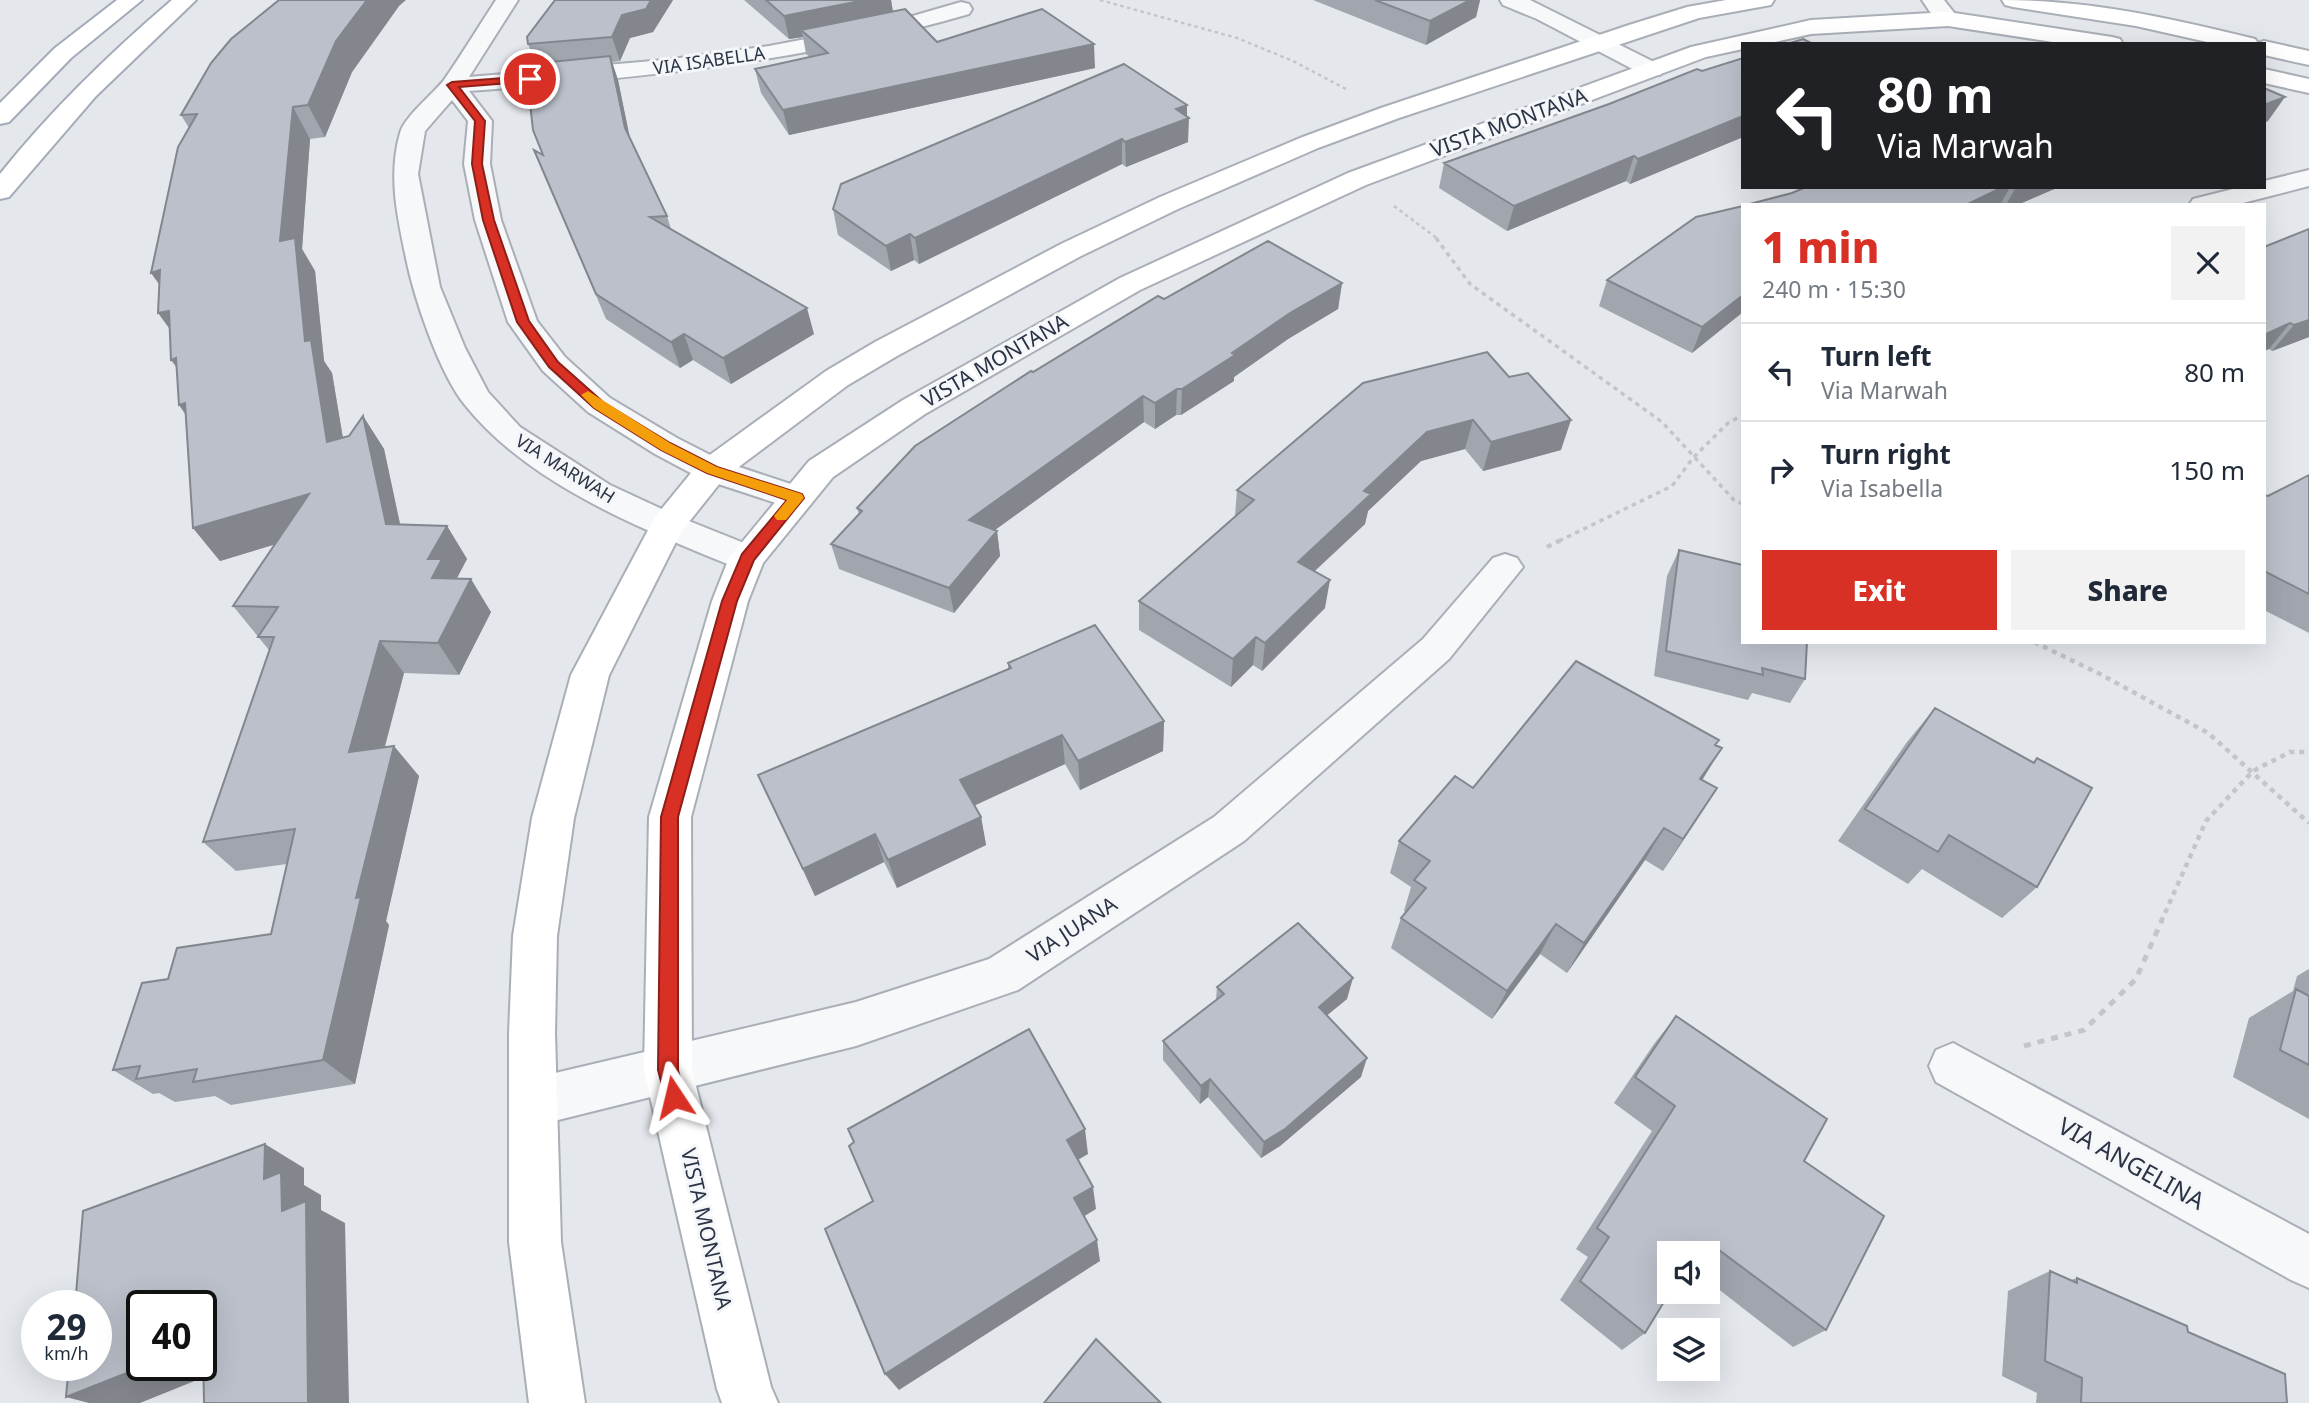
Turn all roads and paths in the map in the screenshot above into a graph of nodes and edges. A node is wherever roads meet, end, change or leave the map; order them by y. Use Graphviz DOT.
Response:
graph roads {
  1 [pos="131,0"];
  2 [pos="185,0"];
  3 [pos="507,0"];
  4 [pos="1100,0"];
  5 [pos="1511,0"];
  6 [pos="1763,0"];
  7 [pos="2013,0"];
  8 [pos="961,9"];
  9 [pos="1941,9"];
  10 [pos="1600,42"];
  11 [pos="1744,42"];
  12 [pos="2102,42"];
  13 [pos="2238,42"];
  14 [pos="1741,43"];
  15 [pos="2266,48"];
  16 [pos="2309,58"];
  17 [pos="1652,70"];
  18 [pos="2266,76"];
  19 [pos="452,85"];
  20 [pos="2309,86"];
  21 [pos="1390,113"];
  22 [pos="0,117"];
  23 [pos="2309,178"];
  24 [pos="1357,179"];
  25 [pos="2265,189"];
  26 [pos="2266,189"];
  27 [pos="0,191"];
  28 [pos="2210,203"];
  29 [pos="1741,416"];
  30 [pos="1693,458"];
  31 [pos="712,470"];
  32 [pos="797,498"];
  33 [pos="1741,503"];
  34 [pos="667,526"];
  35 [pos="747,558"];
  36 [pos="1505,567"];
  37 [pos="2038,644"];
  38 [pos="2309,751"];
  39 [pos="2253,771"];
  40 [pos="2309,823"];
  41 [pos="1953,1066"];
  42 [pos="668,1070"];
  43 [pos="534,1102"];
  44 [pos="2309,1262"];
  45 [pos="557,1403"];
  46 [pos="750,1403"];
  1 -- 22 [label="street"];
  2 -- 27 [label="street"];
  3 -- 19 [label="street, VIA MARWAH"];
  4 -- 21 [label="path"];
  5 -- 10 [label="street"];
  6 -- 10 [label="street"];
  7 -- 13 [label="street"];
  8 -- 19 [label="street, VIA ISABELLA"];
  9 -- 11 [label="street, VISTA MONTANA"];
  9 -- 12 [label="street, VISTA MONTANA"];
  10 -- 17 [label="street"];
  10 -- 21 [label="street"];
  14 -- 17 [label="street, VISTA MONTANA"];
  15 -- 16 [label="street"];
  17 -- 24 [label="street, VISTA MONTANA"];
  18 -- 20 [label="street"];
  19 -- 31 [label="street"];
  19 -- 34 [label="street, VIA MARWAH"];
  21 -- 31 [label="street"];
  23 -- 26 [label="street"];
  24 -- 30 [label="path"];
  24 -- 32 [label="street, VISTA MONTANA"];
  25 -- 28 [label="street"];
  29 -- 30 [label="path"];
  30 -- 33 [label="path"];
  30 -- 36 [label="path"];
  31 -- 32 [label="street"];
  31 -- 34 [label="street"];
  32 -- 35 [label="street, VISTA MONTANA"];
  34 -- 35 [label="street, VIA MARWAH"];
  34 -- 43 [label="street"];
  35 -- 42 [label="street, VISTA MONTANA"];
  36 -- 42 [label="street, VIA JUANA"];
  37 -- 39 [label="path"];
  38 -- 39 [label="path"];
  39 -- 40 [label="path"];
  39 -- 41 [label="path"];
  41 -- 44 [label="street, VIA ANGELINA"];
  42 -- 43 [label="street, VIA JUANA"];
  42 -- 46 [label="street, VISTA MONTANA"];
  43 -- 45 [label="street"];
}
